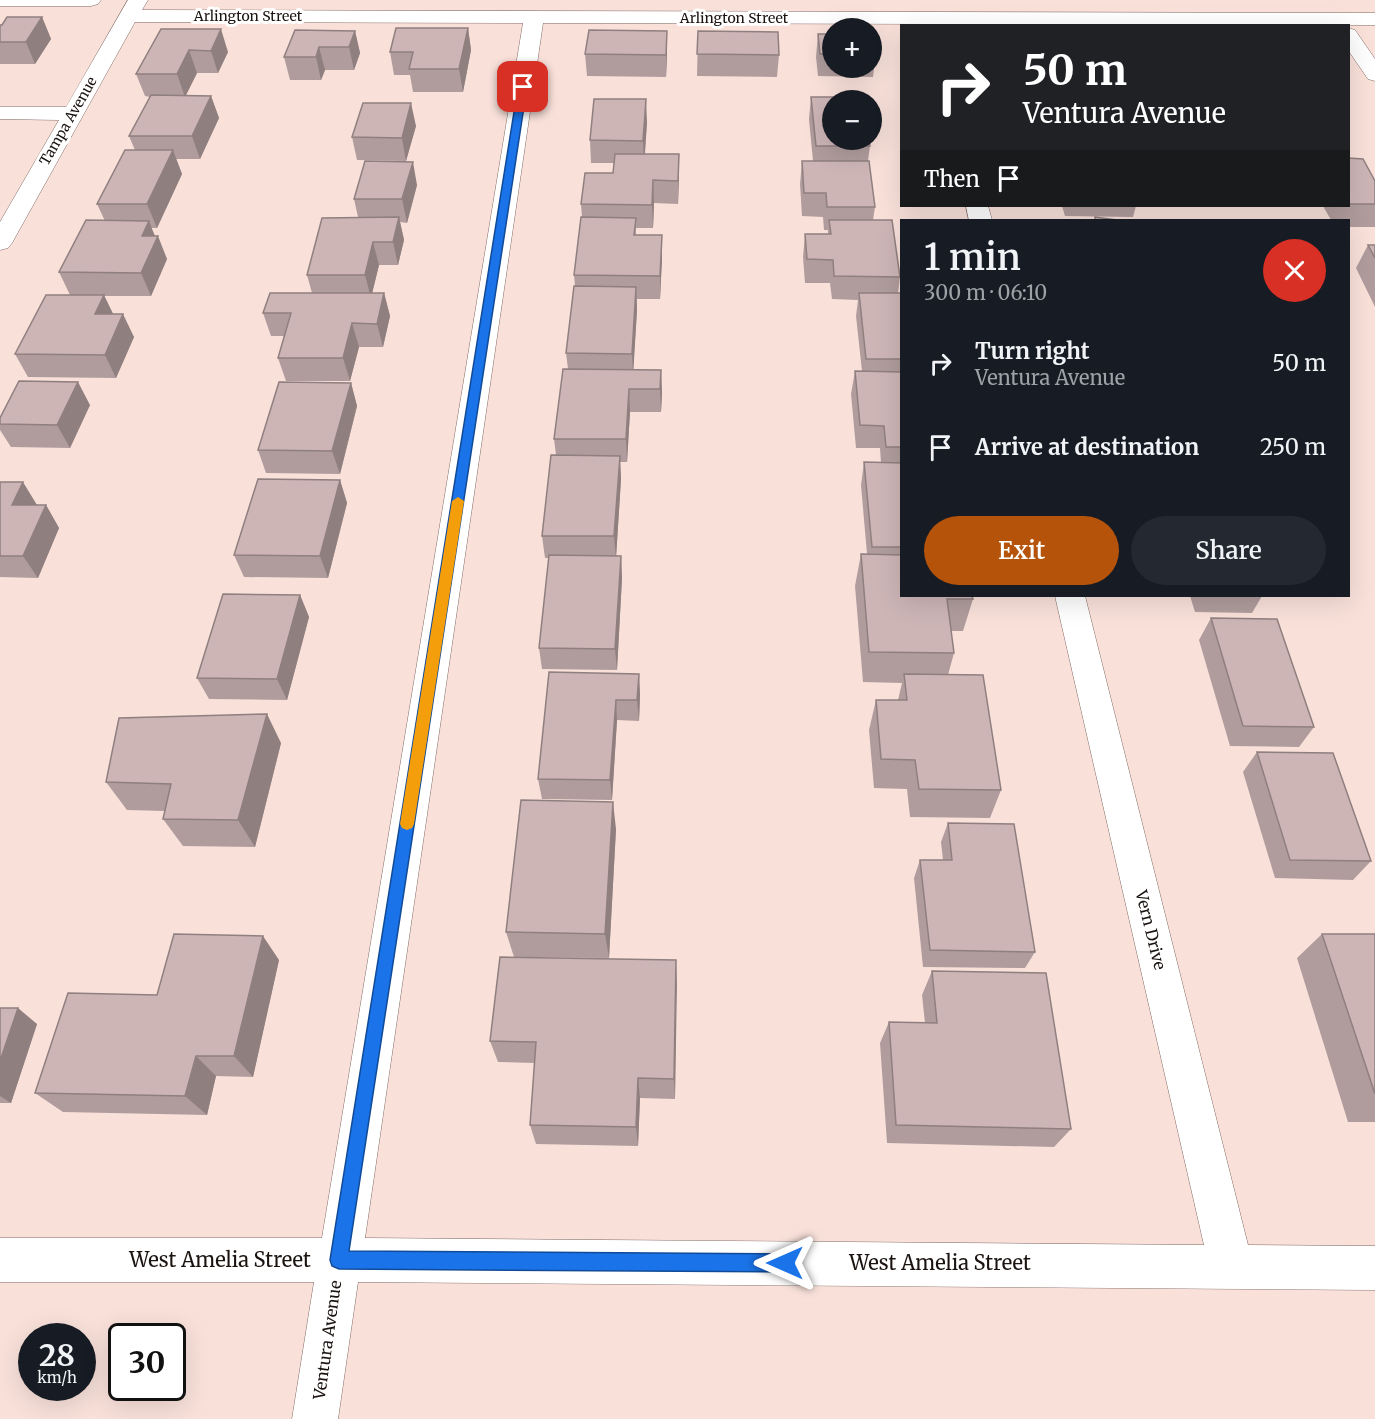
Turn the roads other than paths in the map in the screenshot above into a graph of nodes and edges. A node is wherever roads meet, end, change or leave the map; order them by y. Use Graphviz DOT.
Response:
graph roads {
  1 [pos="0,0"];
  2 [pos="91,0"];
  3 [pos="1327,0"];
  4 [pos="134,8"];
  5 [pos="931,15"];
  6 [pos="534,17"];
  7 [pos="1375,20"];
  8 [pos="1269,24"];
  9 [pos="1343,24"];
  10 [pos="1350,25"];
  11 [pos="1350,35"];
  12 [pos="1375,75"];
  13 [pos="0,113"];
  14 [pos="72,114"];
  15 [pos="0,243"];
  16 [pos="1070,597"];
  17 [pos="0,1260"];
  18 [pos="339,1260"];
  19 [pos="1231,1265"];
  20 [pos="1375,1268"];
  21 [pos="315,1419"];
  1 -- 2 [label="street"];
  3 -- 9 [label="street"];
  4 -- 6 [label="street, Arlington Street"];
  4 -- 14 [label="street, Tampa Avenue"];
  5 -- 6 [label="street, Arlington Street"];
  5 -- 8 [label="street, Arlington Street"];
  6 -- 18 [label="street, Ventura Avenue"];
  7 -- 10 [label="street, Arlington Street"];
  11 -- 12 [label="street"];
  13 -- 14 [label="street"];
  14 -- 15 [label="street, Tampa Avenue"];
  16 -- 19 [label="street, Vern Drive"];
  17 -- 18 [label="street, West Amelia Street"];
  18 -- 19 [label="street, West Amelia Street"];
  18 -- 21 [label="street, Ventura Avenue"];
  19 -- 20 [label="street, West Amelia Street"];
}
